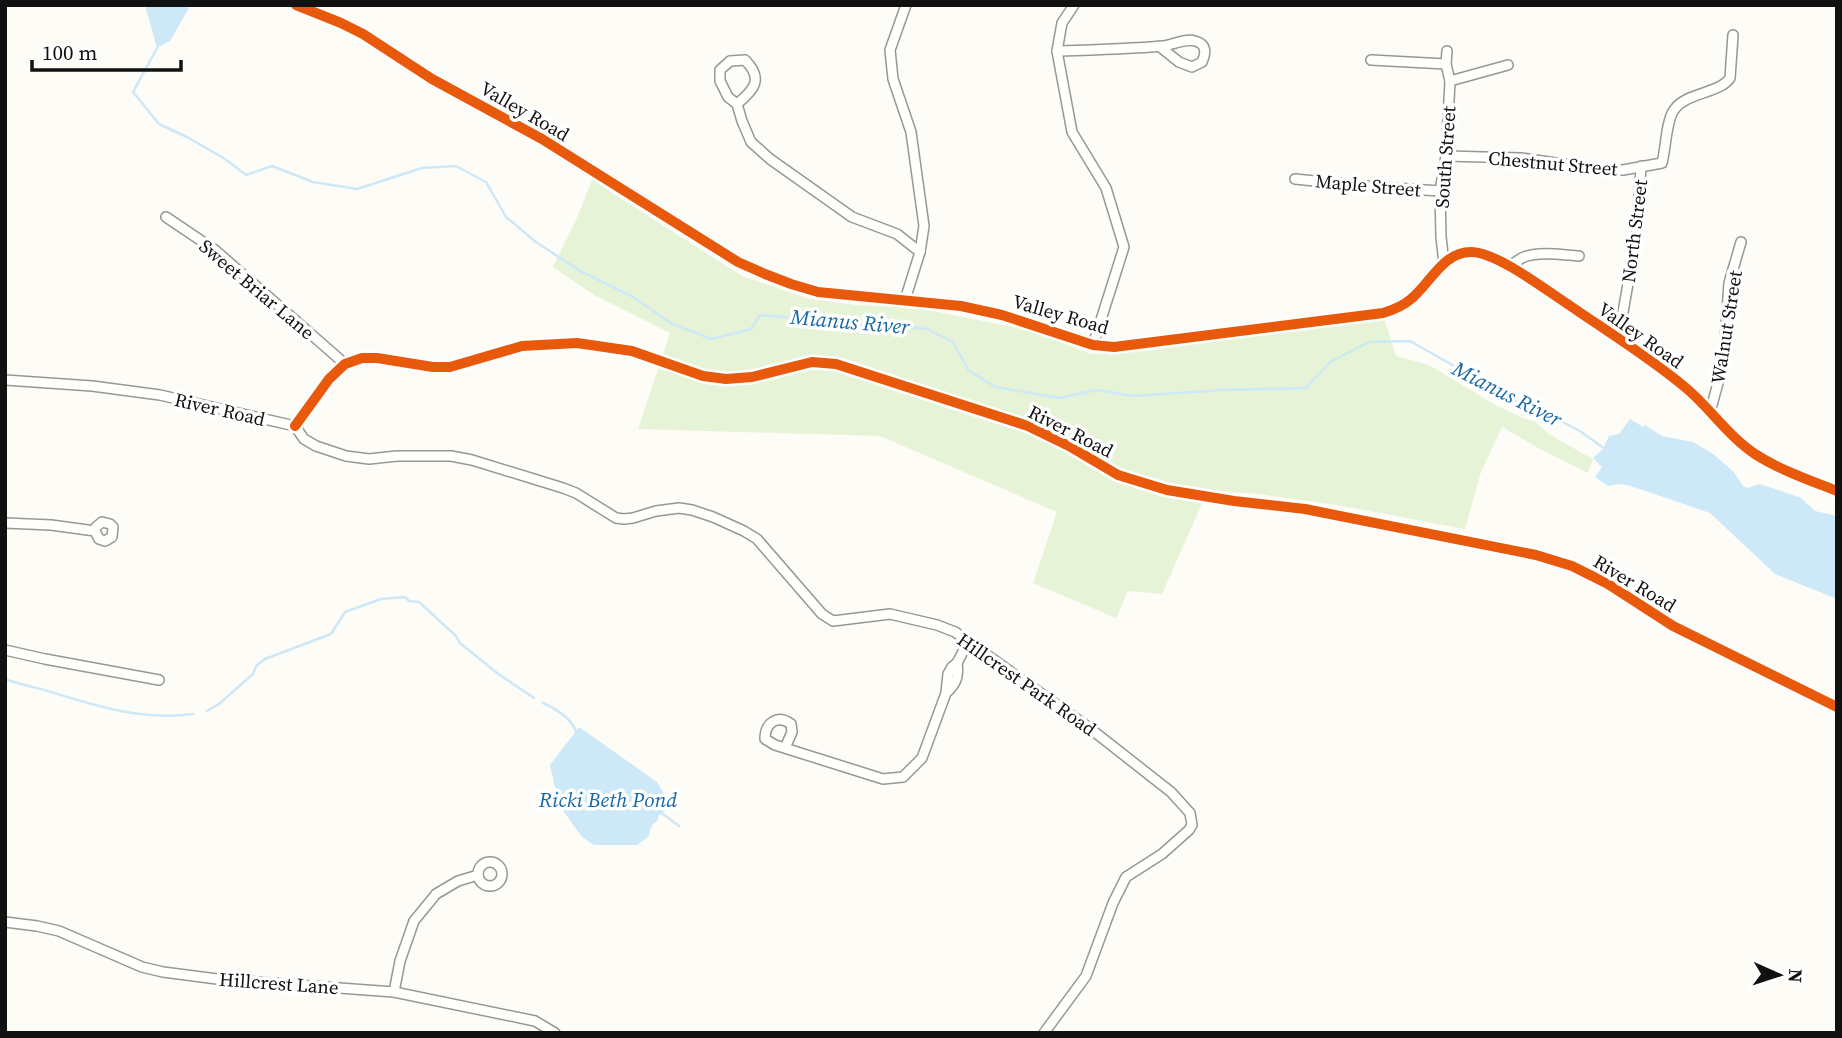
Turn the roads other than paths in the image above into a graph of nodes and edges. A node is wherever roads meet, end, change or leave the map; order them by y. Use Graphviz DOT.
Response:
graph roads {
  1 [pos="296,5"];
  2 [pos="906,5"];
  3 [pos="1074,5"];
  4 [pos="1733,35"];
  5 [pos="1159,46"];
  6 [pos="1057,51"];
  7 [pos="1447,51"];
  8 [pos="1371,60"];
  9 [pos="1446,64"];
  10 [pos="1508,65"];
  11 [pos="1450,81"];
  12 [pos="737,104"];
  13 [pos="1446,156"];
  14 [pos="1641,166"];
  15 [pos="1296,179"];
  16 [pos="1440,191"];
  17 [pos="166,217"];
  18 [pos="1741,242"];
  19 [pos="920,252"];
  20 [pos="1579,257"];
  21 [pos="1444,263"];
  22 [pos="1509,267"];
  23 [pos="905,300"];
  24 [pos="1613,335"];
  25 [pos="1093,345"];
  26 [pos="345,364"];
  27 [pos="5,380"];
  28 [pos="1710,412"];
  29 [pos="295,426"];
  30 [pos="1837,491"];
  31 [pos="5,523"];
  32 [pos="95,531"];
  33 [pos="968,642"];
  34 [pos="5,650"];
  35 [pos="159,680"];
  36 [pos="1837,707"];
  37 [pos="785,748"];
  38 [pos="478,875"];
  39 [pos="5,922"];
  40 [pos="394,992"];
  41 [pos="555,1033"];
  42 [pos="1044,1033"];
  1 -- 23 [label="street, Valley Road"];
  2 -- 19 [label="street"];
  3 -- 6 [label="street"];
  4 -- 14 [label="street, Chestnut Street"];
  5 -- 5 [label="street"];
  5 -- 6 [label="street"];
  6 -- 25 [label="street"];
  7 -- 9 [label="street, South Street"];
  8 -- 9 [label="street"];
  9 -- 11 [label="street, South Street"];
  10 -- 11 [label="street"];
  11 -- 13 [label="street, South Street"];
  12 -- 12 [label="street"];
  12 -- 19 [label="street"];
  13 -- 14 [label="street, Chestnut Street"];
  13 -- 16 [label="street, South Street"];
  14 -- 24 [label="street, North Street"];
  15 -- 16 [label="street, Maple Street"];
  16 -- 21 [label="street, South Street"];
  17 -- 26 [label="street, Sweet Briar Lane"];
  18 -- 28 [label="street, Walnut Street"];
  19 -- 23 [label="street"];
  20 -- 22 [label="street"];
  21 -- 22 [label="street, Valley Road"];
  21 -- 25 [label="street, Valley Road"];
  22 -- 24 [label="street, Valley Road"];
  23 -- 25 [label="street, Valley Road"];
  24 -- 28 [label="street, Valley Road"];
  26 -- 29 [label="street"];
  26 -- 36 [label="street, River Road"];
  27 -- 29 [label="street, River Road"];
  28 -- 30 [label="street, Valley Road"];
  29 -- 33 [label="street, Hillcrest Park Road"];
  31 -- 32 [label="street"];
  33 -- 37 [label="street"];
  33 -- 42 [label="street, Hillcrest Park Road"];
  34 -- 35 [label="street"];
  38 -- 40 [label="street"];
  39 -- 40 [label="street, Hillcrest Lane"];
  40 -- 41 [label="street, Hillcrest Lane"];
}
